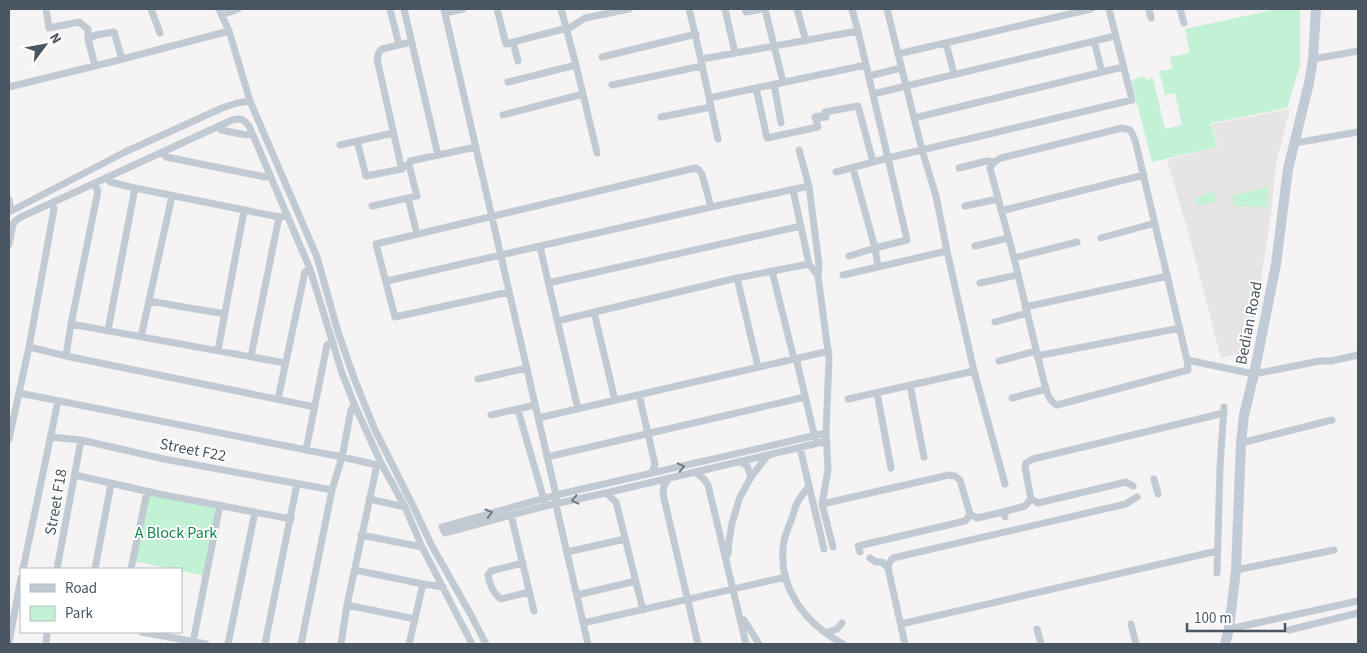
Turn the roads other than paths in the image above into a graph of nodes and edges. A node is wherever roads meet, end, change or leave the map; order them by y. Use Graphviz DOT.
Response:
graph roads {
  1 [pos="46,9"];
  2 [pos="150,9"];
  3 [pos="238,9"];
  4 [pos="390,9"];
  5 [pos="404,9"];
  6 [pos="463,9"];
  7 [pos="497,9"];
  8 [pos="561,9"];
  9 [pos="624,9"];
  10 [pos="689,9"];
  11 [pos="725,9"];
  12 [pos="745,9"];
  13 [pos="763,9"];
  14 [pos="797,9"];
  15 [pos="852,9"];
  16 [pos="886,9"];
  17 [pos="1091,9"];
  18 [pos="1108,9"];
  19 [pos="1149,9"];
  20 [pos="1180,9"];
  21 [pos="1316,9"];
  22 [pos="445,11"];
  23 [pos="221,12"];
  24 [pos="1151,18"];
  25 [pos="1184,23"];
  26 [pos="566,28"];
  27 [pos="229,31"];
  28 [pos="858,31"];
  29 [pos="160,33"];
  30 [pos="696,34"];
  31 [pos="1115,36"];
  32 [pos="88,38"];
  33 [pos="806,41"];
  34 [pos="1094,41"];
  35 [pos="411,42"];
  36 [pos="513,42"];
  37 [pos="946,43"];
  38 [pos="399,45"];
  39 [pos="774,47"];
  40 [pos="1358,51"];
  41 [pos="735,53"];
  42 [pos="898,54"];
  43 [pos="602,57"];
  44 [pos="122,59"];
  45 [pos="1313,59"];
  46 [pos="518,61"];
  47 [pos="702,63"];
  48 [pos="576,65"];
  49 [pos="866,65"];
  50 [pos="94,66"];
  51 [pos="1123,67"];
  52 [pos="901,68"];
  53 [pos="1102,72"];
  54 [pos="954,74"];
  55 [pos="868,76"];
  56 [pos="508,82"];
  57 [pos="783,82"];
  58 [pos="774,84"];
  59 [pos="612,85"];
  60 [pos="906,86"];
  61 [pos="9,87"];
  62 [pos="756,88"];
  63 [pos="583,94"];
  64 [pos="873,94"];
  65 [pos="708,98"];
  66 [pos="250,102"];
  67 [pos="711,107"];
  68 [pos="503,115"];
  69 [pos="661,117"];
  70 [pos="914,118"];
  71 [pos="781,123"];
  72 [pos="220,126"];
  73 [pos="1358,132"];
  74 [pos="393,133"];
  75 [pos="252,134"];
  76 [pos="718,139"];
  77 [pos="357,141"];
  78 [pos="1295,143"];
  79 [pos="340,145"];
  80 [pos="476,147"];
  81 [pos="799,150"];
  82 [pos="922,150"];
  83 [pos="162,152"];
  84 [pos="597,153"];
  85 [pos="438,155"];
  86 [pos="888,158"];
  87 [pos="873,162"];
  88 [pos="994,162"];
  89 [pos="405,165"];
  90 [pos="853,168"];
  91 [pos="959,168"];
  92 [pos="836,172"];
  93 [pos="1144,175"];
  94 [pos="270,176"];
  95 [pos="107,177"];
  96 [pos="94,184"];
  97 [pos="809,186"];
  98 [pos="134,188"];
  99 [pos="792,190"];
  100 [pos="172,196"];
  101 [pos="408,198"];
  102 [pos="998,199"];
  103 [pos="9,200"];
  104 [pos="52,203"];
  105 [pos="372,206"];
  106 [pos="965,206"];
  107 [pos="711,207"];
  108 [pos="244,211"];
  109 [pos="1001,211"];
  110 [pos="283,216"];
  111 [pos="492,217"];
  112 [pos="1156,223"];
  113 [pos="11,225"];
  114 [pos="801,226"];
  115 [pos="417,234"];
  116 [pos="1008,238"];
  117 [pos="1101,238"];
  118 [pos="1077,242"];
  119 [pos="9,244"];
  120 [pos="975,246"];
  121 [pos="540,247"];
  122 [pos="875,248"];
  123 [pos="947,252"];
  124 [pos="500,255"];
  125 [pos="850,256"];
  126 [pos="1014,258"];
  127 [pos="809,264"];
  128 [pos="878,267"];
  129 [pos="310,269"];
  130 [pos="772,271"];
  131 [pos="843,275"];
  132 [pos="1018,275"];
  133 [pos="818,276"];
  134 [pos="1168,276"];
  135 [pos="737,278"];
  136 [pos="387,281"];
  137 [pos="548,283"];
  138 [pos="980,283"];
  139 [pos="509,292"];
  140 [pos="148,301"];
  141 [pos="1026,310"];
  142 [pos="594,312"];
  143 [pos="225,314"];
  144 [pos="557,321"];
  145 [pos="995,322"];
  146 [pos="71,324"];
  147 [pos="1180,328"];
  148 [pos="108,330"];
  149 [pos="141,336"];
  150 [pos="333,342"];
  151 [pos="29,347"];
  152 [pos="218,350"];
  153 [pos="828,352"];
  154 [pos="1037,354"];
  155 [pos="1358,355"];
  156 [pos="66,356"];
  157 [pos="251,356"];
  158 [pos="795,358"];
  159 [pos="1187,360"];
  160 [pos="999,361"];
  161 [pos="286,363"];
  162 [pos="758,367"];
  163 [pos="527,368"];
  164 [pos="974,371"];
  165 [pos="1254,374"];
  166 [pos="478,379"];
  167 [pos="910,385"];
  168 [pos="1046,389"];
  169 [pos="19,393"];
  170 [pos="877,393"];
  171 [pos="639,395"];
  172 [pos="805,397"];
  173 [pos="1012,398"];
  174 [pos="278,399"];
  175 [pos="848,399"];
  176 [pos="615,400"];
  177 [pos="58,401"];
  178 [pos="535,405"];
  179 [pos="354,406"];
  180 [pos="315,407"];
  181 [pos="578,409"];
  182 [pos="518,410"];
  183 [pos="491,415"];
  184 [pos="538,418"];
  185 [pos="1332,420"];
  186 [pos="826,433"];
  187 [pos="9,434"];
  188 [pos="648,434"];
  189 [pos="50,436"];
  190 [pos="814,436"];
  191 [pos="81,440"];
  192 [pos="827,441"];
  193 [pos="1241,443"];
  194 [pos="817,444"];
  195 [pos="800,448"];
  196 [pos="306,450"];
  197 [pos="768,455"];
  198 [pos="342,457"];
  199 [pos="547,457"];
  200 [pos="924,458"];
  201 [pos="741,462"];
  202 [pos="379,464"];
  203 [pos="655,464"];
  204 [pos="713,468"];
  205 [pos="891,468"];
  206 [pos="663,471"];
  207 [pos="696,472"];
  208 [pos="652,474"];
  209 [pos="75,475"];
  210 [pos="751,477"];
  211 [pos="668,479"];
  212 [pos="1154,479"];
  213 [pos="651,482"];
  214 [pos="110,484"];
  215 [pos="297,484"];
  216 [pos="1005,484"];
  217 [pos="708,485"];
  218 [pos="809,486"];
  219 [pos="1133,486"];
  220 [pos="332,490"];
  221 [pos="620,490"];
  222 [pos="147,492"];
  223 [pos="606,493"];
  224 [pos="663,494"];
  225 [pos="1158,494"];
  226 [pos="556,495"];
  227 [pos="1137,497"];
  228 [pos="369,499"];
  229 [pos="1031,499"];
  230 [pos="544,502"];
  231 [pos="616,502"];
  232 [pos="556,504"];
  233 [pos="822,504"];
  234 [pos="220,505"];
  235 [pos="814,506"];
  236 [pos="405,507"];
  237 [pos="795,510"];
  238 [pos="256,512"];
  239 [pos="970,514"];
  240 [pos="511,515"];
  241 [pos="291,519"];
  242 [pos="361,535"];
  243 [pos="625,538"];
  244 [pos="422,547"];
  245 [pos="834,547"];
  246 [pos="824,550"];
  247 [pos="1334,550"];
  248 [pos="1217,551"];
  249 [pos="567,552"];
  250 [pos="860,552"];
  251 [pos="725,557"];
  252 [pos="870,558"];
  253 [pos="522,563"];
  254 [pos="23,568"];
  255 [pos="58,568"];
  256 [pos="95,568"];
  257 [pos="131,568"];
  258 [pos="888,568"];
  259 [pos="355,570"];
  260 [pos="1236,570"];
  261 [pos="1217,573"];
  262 [pos="786,577"];
  263 [pos="20,582"];
  264 [pos="636,582"];
  265 [pos="423,584"];
  266 [pos="443,587"];
  267 [pos="733,589"];
  268 [pos="529,592"];
  269 [pos="577,595"];
  270 [pos="687,600"];
  271 [pos="1358,601"];
  272 [pos="347,605"];
  273 [pos="643,610"];
  274 [pos="534,611"];
  275 [pos="1358,614"];
  276 [pos="414,619"];
  277 [pos="740,619"];
  278 [pos="10,623"];
  279 [pos="584,623"];
  280 [pos="842,623"];
  281 [pos="901,624"];
  282 [pos="1131,624"];
  283 [pos="1229,629"];
  284 [pos="1037,630"];
  285 [pos="1290,630"];
  286 [pos="147,633"];
  287 [pos="826,633"];
  288 [pos="193,642"];
  289 [pos="9,643"];
  290 [pos="13,644"];
  291 [pos="206,644"];
  292 [pos="228,644"];
  293 [pos="265,644"];
  294 [pos="301,644"];
  295 [pos="341,644"];
  296 [pos="409,644"];
  297 [pos="472,644"];
  298 [pos="486,644"];
  299 [pos="588,644"];
  300 [pos="698,644"];
  301 [pos="746,644"];
  302 [pos="758,644"];
  303 [pos="843,644"];
  304 [pos="905,644"];
  305 [pos="1041,644"];
  306 [pos="1136,644"];
  307 [pos="1225,644"];
  1 -- 32 [label="street"];
  2 -- 29 [label="street"];
  3 -- 23 [label="street"];
  4 -- 38 [label="street"];
  5 -- 35 [label="street"];
  6 -- 22 [label="street"];
  7 -- 36 [label="street"];
  8 -- 26 [label="street"];
  9 -- 26 [label="street"];
  10 -- 30 [label="street"];
  11 -- 41 [label="street"];
  12 -- 13 [label="street"];
  13 -- 39 [label="street"];
  14 -- 33 [label="street"];
  15 -- 28 [label="street"];
  16 -- 42 [label="street"];
  17 -- 37 [label="street"];
  18 -- 31 [label="street"];
  19 -- 24 [label="street"];
  20 -- 25 [label="street"];
  21 -- 45 [label="main road, Bedian Road"];
  22 -- 80 [label="street"];
  23 -- 27 [label="street"];
  26 -- 36 [label="street"];
  26 -- 48 [label="street"];
  27 -- 44 [label="street"];
  27 -- 66 [label="street"];
  28 -- 33 [label="street"];
  28 -- 49 [label="street"];
  30 -- 43 [label="street"];
  30 -- 47 [label="street"];
  31 -- 34 [label="street"];
  31 -- 51 [label="street"];
  32 -- 44 [label="street"];
  32 -- 50 [label="street"];
  33 -- 39 [label="street"];
  34 -- 53 [label="street"];
  34 -- 54 [label="street"];
  35 -- 38 [label="street"];
  35 -- 85 [label="street"];
  36 -- 46 [label="street"];
  37 -- 42 [label="street"];
  37 -- 54 [label="street"];
  38 -- 74 [label="street"];
  39 -- 41 [label="street"];
  39 -- 57 [label="street"];
  40 -- 45 [label="street"];
  41 -- 47 [label="street"];
  42 -- 52 [label="street"];
  44 -- 50 [label="street"];
  45 -- 78 [label="main road, Bedian Road"];
  47 -- 59 [label="street"];
  47 -- 65 [label="street"];
  48 -- 56 [label="street"];
  48 -- 63 [label="street"];
  49 -- 55 [label="street"];
  49 -- 57 [label="street"];
  50 -- 61 [label="street"];
  51 -- 53 [label="street"];
  51 -- 82 [label="street"];
  52 -- 55 [label="street"];
  52 -- 60 [label="street"];
  53 -- 70 [label="street"];
  54 -- 60 [label="street"];
  55 -- 64 [label="street"];
  57 -- 58 [label="street"];
  58 -- 62 [label="street"];
  58 -- 71 [label="street"];
  60 -- 64 [label="street"];
  60 -- 70 [label="street"];
  62 -- 65 [label="street"];
  62 -- 87 [label="street"];
  63 -- 68 [label="street"];
  63 -- 84 [label="street"];
  64 -- 86 [label="street"];
  65 -- 67 [label="street"];
  66 -- 103 [label="street"];
  66 -- 298 [label="street"];
  67 -- 69 [label="street"];
  67 -- 76 [label="street"];
  70 -- 82 [label="street"];
  72 -- 75 [label="street"];
  72 -- 75 [label="street"];
  72 -- 83 [label="street"];
  73 -- 78 [label="street"];
  74 -- 77 [label="street"];
  74 -- 89 [label="street"];
  75 -- 94 [label="street"];
  77 -- 79 [label="street"];
  77 -- 89 [label="street"];
  78 -- 165 [label="main road, Bedian Road"];
  80 -- 85 [label="street"];
  80 -- 111 [label="street"];
  81 -- 97 [label="street"];
  82 -- 86 [label="street"];
  82 -- 123 [label="street"];
  83 -- 94 [label="street"];
  83 -- 95 [label="street"];
  85 -- 89 [label="street"];
  86 -- 87 [label="street"];
  86 -- 122 [label="street"];
  87 -- 90 [label="street"];
  88 -- 91 [label="street"];
  88 -- 93 [label="street"];
  88 -- 102 [label="street"];
  89 -- 101 [label="street"];
  90 -- 92 [label="street"];
  90 -- 122 [label="street"];
  93 -- 109 [label="street"];
  93 -- 112 [label="street"];
  94 -- 110 [label="street"];
  95 -- 96 [label="street"];
  95 -- 98 [label="street"];
  96 -- 104 [label="street"];
  96 -- 146 [label="street"];
  97 -- 99 [label="street"];
  97 -- 133 [label="street"];
  98 -- 100 [label="street"];
  98 -- 148 [label="street"];
  99 -- 107 [label="street"];
  99 -- 114 [label="street"];
  100 -- 108 [label="street"];
  100 -- 140 [label="street"];
  101 -- 105 [label="street"];
  101 -- 115 [label="street"];
  102 -- 106 [label="street"];
  102 -- 109 [label="street"];
  104 -- 113 [label="street"];
  104 -- 151 [label="street"];
  107 -- 111 [label="street"];
  107 -- 121 [label="street"];
  108 -- 110 [label="street"];
  108 -- 143 [label="street"];
  109 -- 116 [label="street"];
  110 -- 129 [label="street"];
  110 -- 157 [label="street"];
  111 -- 115 [label="street"];
  111 -- 124 [label="street"];
  112 -- 117 [label="street"];
  112 -- 134 [label="street"];
  113 -- 119 [label="street"];
  114 -- 127 [label="street"];
  114 -- 137 [label="street"];
  115 -- 136 [label="street"];
  116 -- 120 [label="street"];
  116 -- 126 [label="street"];
  118 -- 126 [label="street"];
  121 -- 124 [label="street"];
  121 -- 137 [label="street"];
  122 -- 125 [label="street"];
  122 -- 128 [label="street"];
  123 -- 128 [label="street"];
  123 -- 164 [label="street"];
  124 -- 136 [label="street"];
  124 -- 139 [label="street"];
  126 -- 132 [label="street"];
  127 -- 130 [label="street"];
  127 -- 133 [label="street"];
  128 -- 131 [label="street"];
  129 -- 150 [label="street"];
  129 -- 161 [label="street"];
  130 -- 135 [label="street"];
  130 -- 158 [label="street"];
  132 -- 138 [label="street"];
  132 -- 141 [label="street"];
  133 -- 153 [label="street"];
  134 -- 141 [label="street"];
  134 -- 147 [label="street"];
  135 -- 142 [label="street"];
  135 -- 162 [label="street"];
  136 -- 139 [label="street"];
  137 -- 144 [label="street"];
  139 -- 163 [label="street"];
  140 -- 143 [label="street"];
  140 -- 149 [label="street"];
  141 -- 145 [label="street"];
  141 -- 154 [label="street"];
  142 -- 144 [label="street"];
  142 -- 176 [label="street"];
  143 -- 152 [label="street"];
  144 -- 181 [label="street"];
  146 -- 148 [label="street"];
  146 -- 156 [label="street"];
  147 -- 154 [label="street"];
  147 -- 159 [label="street"];
  148 -- 149 [label="street"];
  149 -- 152 [label="street"];
  150 -- 179 [label="street"];
  150 -- 180 [label="street"];
  151 -- 156 [label="street"];
  151 -- 169 [label="street"];
  152 -- 157 [label="street"];
  153 -- 158 [label="street"];
  153 -- 186 [label="street"];
  154 -- 160 [label="street"];
  154 -- 168 [label="street"];
  155 -- 165 [label="street"];
  156 -- 174 [label="street"];
  157 -- 161 [label="street"];
  158 -- 162 [label="street"];
  158 -- 172 [label="street"];
  159 -- 165 [label="street"];
  159 -- 168 [label="street"];
  161 -- 174 [label="street"];
  162 -- 171 [label="street"];
  163 -- 166 [label="street"];
  163 -- 178 [label="street"];
  164 -- 167 [label="street"];
  164 -- 216 [label="street"];
  165 -- 193 [label="main road, Bedian Road"];
  167 -- 170 [label="street"];
  167 -- 200 [label="street"];
  168 -- 173 [label="street"];
  169 -- 177 [label="street"];
  169 -- 187 [label="street"];
  170 -- 175 [label="street"];
  170 -- 205 [label="street"];
  171 -- 176 [label="street"];
  171 -- 188 [label="street"];
  172 -- 188 [label="street"];
  172 -- 190 [label="street"];
  174 -- 180 [label="street"];
  176 -- 181 [label="street"];
  177 -- 189 [label="street"];
  177 -- 196 [label="street"];
  178 -- 182 [label="street"];
  178 -- 184 [label="street"];
  179 -- 198 [label="street"];
  179 -- 202 [label="street"];
  180 -- 196 [label="street"];
  181 -- 184 [label="street"];
  182 -- 183 [label="street"];
  182 -- 230 [label="street"];
  184 -- 199 [label="street"];
  185 -- 193 [label="street"];
  186 -- 190 [label="street"];
  186 -- 192 [label="street"];
  188 -- 199 [label="street"];
  188 -- 203 [label="street"];
  189 -- 191 [label="street, Street F22"];
  189 -- 254 [label="street"];
  190 -- 194 [label="street"];
  206 -- 190 [label="street, one-way"];
  191 -- 209 [label="street, Street F18"];
  191 -- 215 [label="street, Street F22"];
  192 -- 194 [label="street"];
  192 -- 233 [label="street"];
  193 -- 260 [label="main road, Bedian Road"];
  194 -- 195 [label="street"];
  195 -- 197 [label="street"];
  195 -- 218 [label="street"];
  196 -- 198 [label="street"];
  197 -- 201 [label="street"];
  197 -- 210 [label="street"];
  198 -- 202 [label="street"];
  198 -- 220 [label="street"];
  199 -- 226 [label="street"];
  201 -- 204 [label="street"];
  201 -- 210 [label="street"];
  202 -- 228 [label="street"];
  202 -- 236 [label="street"];
  203 -- 206 [label="street"];
  203 -- 208 [label="street"];
  204 -- 207 [label="street"];
  204 -- 217 [label="street"];
  206 -- 208 [label="street"];
  207 -- 211 [label="street"];
  207 -- 217 [label="street"];
  208 -- 226 [label="street"];
  209 -- 214 [label="street"];
  209 -- 255 [label="street, Street F18"];
  210 -- 251 [label="street"];
  211 -- 213 [label="street"];
  211 -- 224 [label="street"];
  212 -- 225 [label="street"];
  213 -- 221 [label="street"];
  213 -- 224 [label="street"];
  214 -- 222 [label="street"];
  214 -- 256 [label="street"];
  215 -- 220 [label="street, Street F22"];
  215 -- 241 [label="street"];
  217 -- 251 [label="street"];
  218 -- 235 [label="street"];
  218 -- 237 [label="street"];
  219 -- 229 [label="street"];
  220 -- 294 [label="street"];
  221 -- 223 [label="street"];
  221 -- 231 [label="street"];
  222 -- 234 [label="street"];
  222 -- 257 [label="street"];
  223 -- 231 [label="street"];
  223 -- 232 [label="street, one-way"];
  224 -- 270 [label="street"];
  226 -- 230 [label="street"];
  226 -- 232 [label="street"];
  227 -- 258 [label="street"];
  228 -- 236 [label="street"];
  228 -- 242 [label="street"];
  229 -- 239 [label="street"];
  229 -- 248 [label="street"];
  230 -- 232 [label="street"];
  230 -- 240 [label="street"];
  240 -- 230 [label="street, one-way"];
  231 -- 243 [label="street"];
  232 -- 249 [label="street"];
  233 -- 239 [label="street"];
  233 -- 245 [label="street"];
  234 -- 238 [label="street"];
  234 -- 288 [label="street"];
  235 -- 237 [label="street"];
  235 -- 246 [label="street"];
  236 -- 244 [label="street"];
  237 -- 262 [label="street"];
  238 -- 241 [label="street"];
  238 -- 292 [label="street"];
  239 -- 250 [label="street"];
  240 -- 253 [label="street"];
  241 -- 293 [label="street"];
  242 -- 244 [label="street"];
  242 -- 259 [label="street"];
  243 -- 249 [label="street"];
  243 -- 264 [label="street"];
  244 -- 266 [label="street"];
  247 -- 260 [label="street"];
  248 -- 261 [label="street"];
  248 -- 281 [label="street"];
  249 -- 269 [label="street"];
  251 -- 267 [label="street"];
  252 -- 258 [label="street"];
  253 -- 268 [label="street"];
  253 -- 268 [label="street"];
  258 -- 281 [label="street"];
  259 -- 265 [label="street"];
  259 -- 272 [label="street"];
  260 -- 283 [label="main road, Bedian Road"];
  262 -- 267 [label="street"];
  262 -- 287 [label="street"];
  263 -- 278 [label="street"];
  264 -- 269 [label="street"];
  264 -- 273 [label="street"];
  265 -- 266 [label="street"];
  265 -- 276 [label="street"];
  266 -- 297 [label="street"];
  267 -- 270 [label="street"];
  267 -- 277 [label="street"];
  268 -- 274 [label="street"];
  269 -- 279 [label="street"];
  270 -- 273 [label="street"];
  270 -- 300 [label="street"];
  271 -- 283 [label="street"];
  272 -- 276 [label="street"];
  272 -- 295 [label="street"];
  273 -- 279 [label="street"];
  275 -- 285 [label="street"];
  276 -- 296 [label="street"];
  277 -- 301 [label="street"];
  277 -- 302 [label="street"];
  278 -- 289 [label="street"];
  279 -- 299 [label="street"];
  280 -- 287 [label="street"];
  281 -- 304 [label="street"];
  282 -- 306 [label="street"];
  283 -- 307 [label="main road, Bedian Road"];
  284 -- 305 [label="street"];
  286 -- 288 [label="street"];
  287 -- 303 [label="street"];
  288 -- 291 [label="street"];
  289 -- 290 [label="street"];
}
